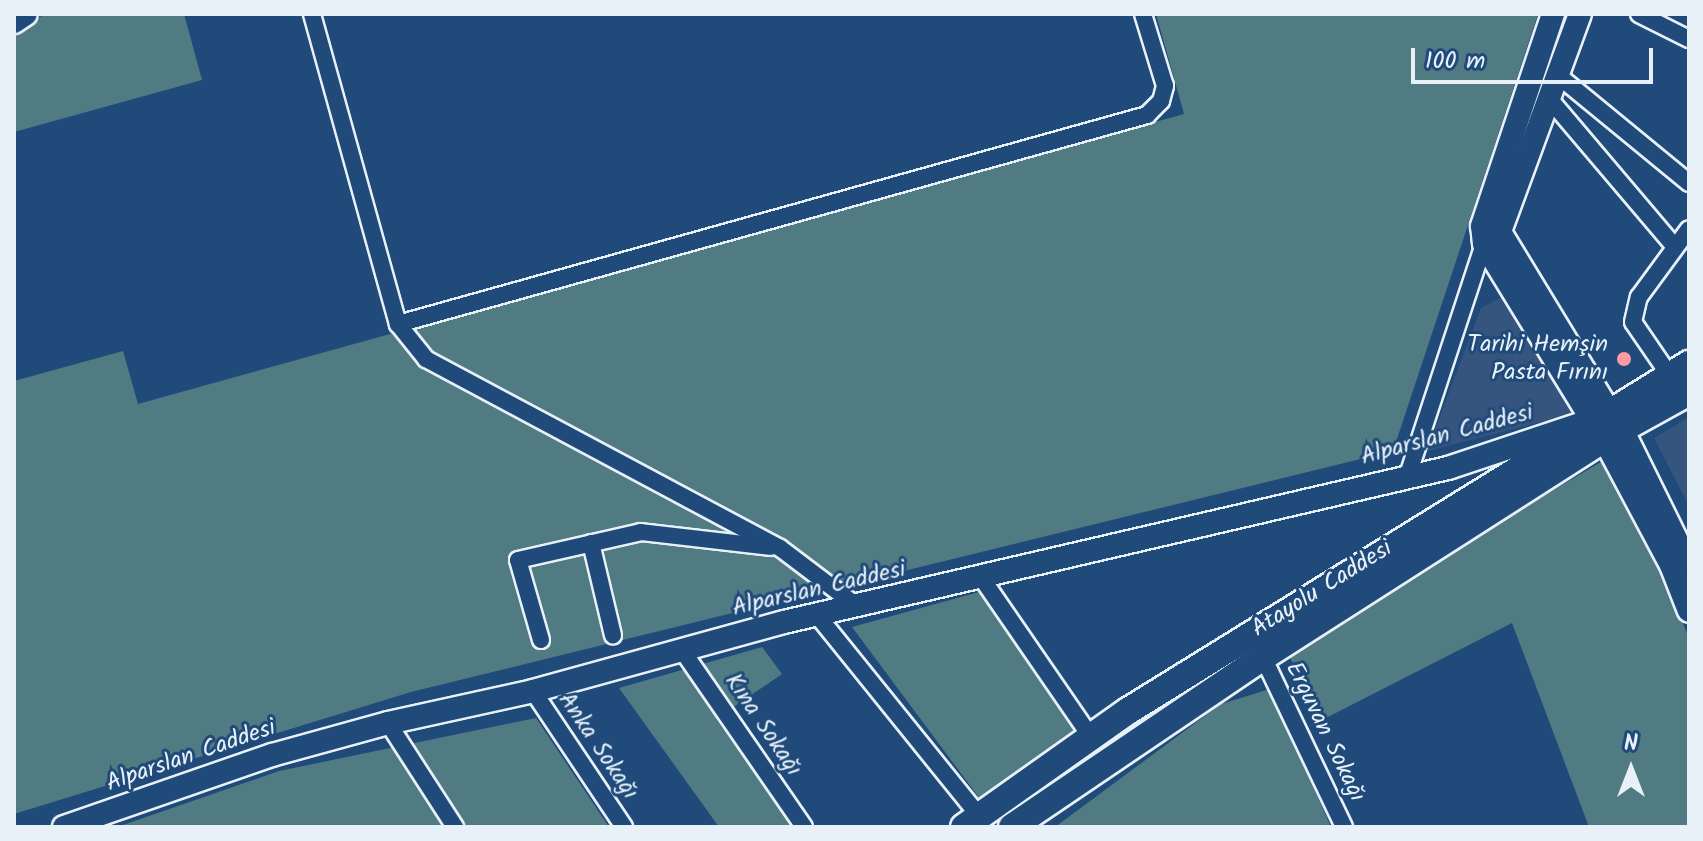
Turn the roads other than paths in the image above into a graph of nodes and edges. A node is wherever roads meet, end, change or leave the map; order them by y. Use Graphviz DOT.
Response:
graph roads {
  1 [pos="26,14"];
  2 [pos="312,14"];
  3 [pos="1143,14"];
  4 [pos="1553,14"];
  5 [pos="1580,14"];
  6 [pos="1639,14"];
  7 [pos="14,22"];
  8 [pos="1689,39"];
  9 [pos="1560,77"];
  10 [pos="1552,102"];
  11 [pos="1689,183"];
  12 [pos="1689,229"];
  13 [pos="1492,242"];
  14 [pos="1674,246"];
  15 [pos="398,324"];
  16 [pos="1683,377"];
  17 [pos="1607,425"];
  18 [pos="1448,468"];
  19 [pos="1408,475"];
  20 [pos="1469,497"];
  21 [pos="591,543"];
  22 [pos="780,548"];
  23 [pos="1689,565"];
  24 [pos="981,577"];
  25 [pos="858,607"];
  26 [pos="1689,611"];
  27 [pos="817,615"];
  28 [pos="613,635"];
  29 [pos="541,640"];
  30 [pos="682,650"];
  31 [pos="1263,657"];
  32 [pos="533,691"];
  33 [pos="388,723"];
  34 [pos="1091,737"];
  35 [pos="972,822"];
  36 [pos="447,824"];
  37 [pos="64,827"];
  38 [pos="624,827"];
  39 [pos="804,827"];
  40 [pos="1012,827"];
  41 [pos="1344,827"];
  1 -- 7 [label="street"];
  2 -- 15 [label="street"];
  3 -- 15 [label="street"];
  4 -- 13 [label="street"];
  5 -- 9 [label="street"];
  6 -- 8 [label="street"];
  9 -- 10 [label="street"];
  9 -- 11 [label="street"];
  10 -- 13 [label="street"];
  10 -- 14 [label="street"];
  12 -- 14 [label="street"];
  13 -- 17 [label="street"];
  13 -- 19 [label="street"];
  14 -- 16 [label="street"];
  15 -- 22 [label="street"];
  16 -- 17 [label="main road, Atayolu Caddesi"];
  17 -- 18 [label="street, Alparslan Caddesi"];
  17 -- 20 [label="main road, Atayolu Caddesi"];
  17 -- 23 [label="street"];
  17 -- 26 [label="street"];
  17 -- 31 [label="main road, Atayolu Caddesi"];
  18 -- 19 [label="street, Alparslan Caddesi"];
  18 -- 20 [label="street"];
  19 -- 24 [label="street, Alparslan Caddesi"];
  20 -- 34 [label="main road, Atayolu Caddesi"];
  21 -- 22 [label="street"];
  21 -- 28 [label="street"];
  21 -- 29 [label="street"];
  22 -- 25 [label="street"];
  24 -- 25 [label="street, Alparslan Caddesi"];
  24 -- 34 [label="street"];
  25 -- 27 [label="street, Alparslan Caddesi"];
  27 -- 30 [label="street, Alparslan Caddesi"];
  27 -- 35 [label="street"];
  30 -- 32 [label="street, Alparslan Caddesi"];
  30 -- 39 [label="street, Kına Sokağı"];
  31 -- 40 [label="main road, Atayolu Caddesi"];
  31 -- 41 [label="street, Erguvan Sokağı"];
  32 -- 33 [label="street, Alparslan Caddesi"];
  32 -- 38 [label="street, Anka Sokağı"];
  33 -- 36 [label="street"];
  33 -- 37 [label="street, Alparslan Caddesi"];
  34 -- 35 [label="main road, Atayolu Caddesi"];
}
